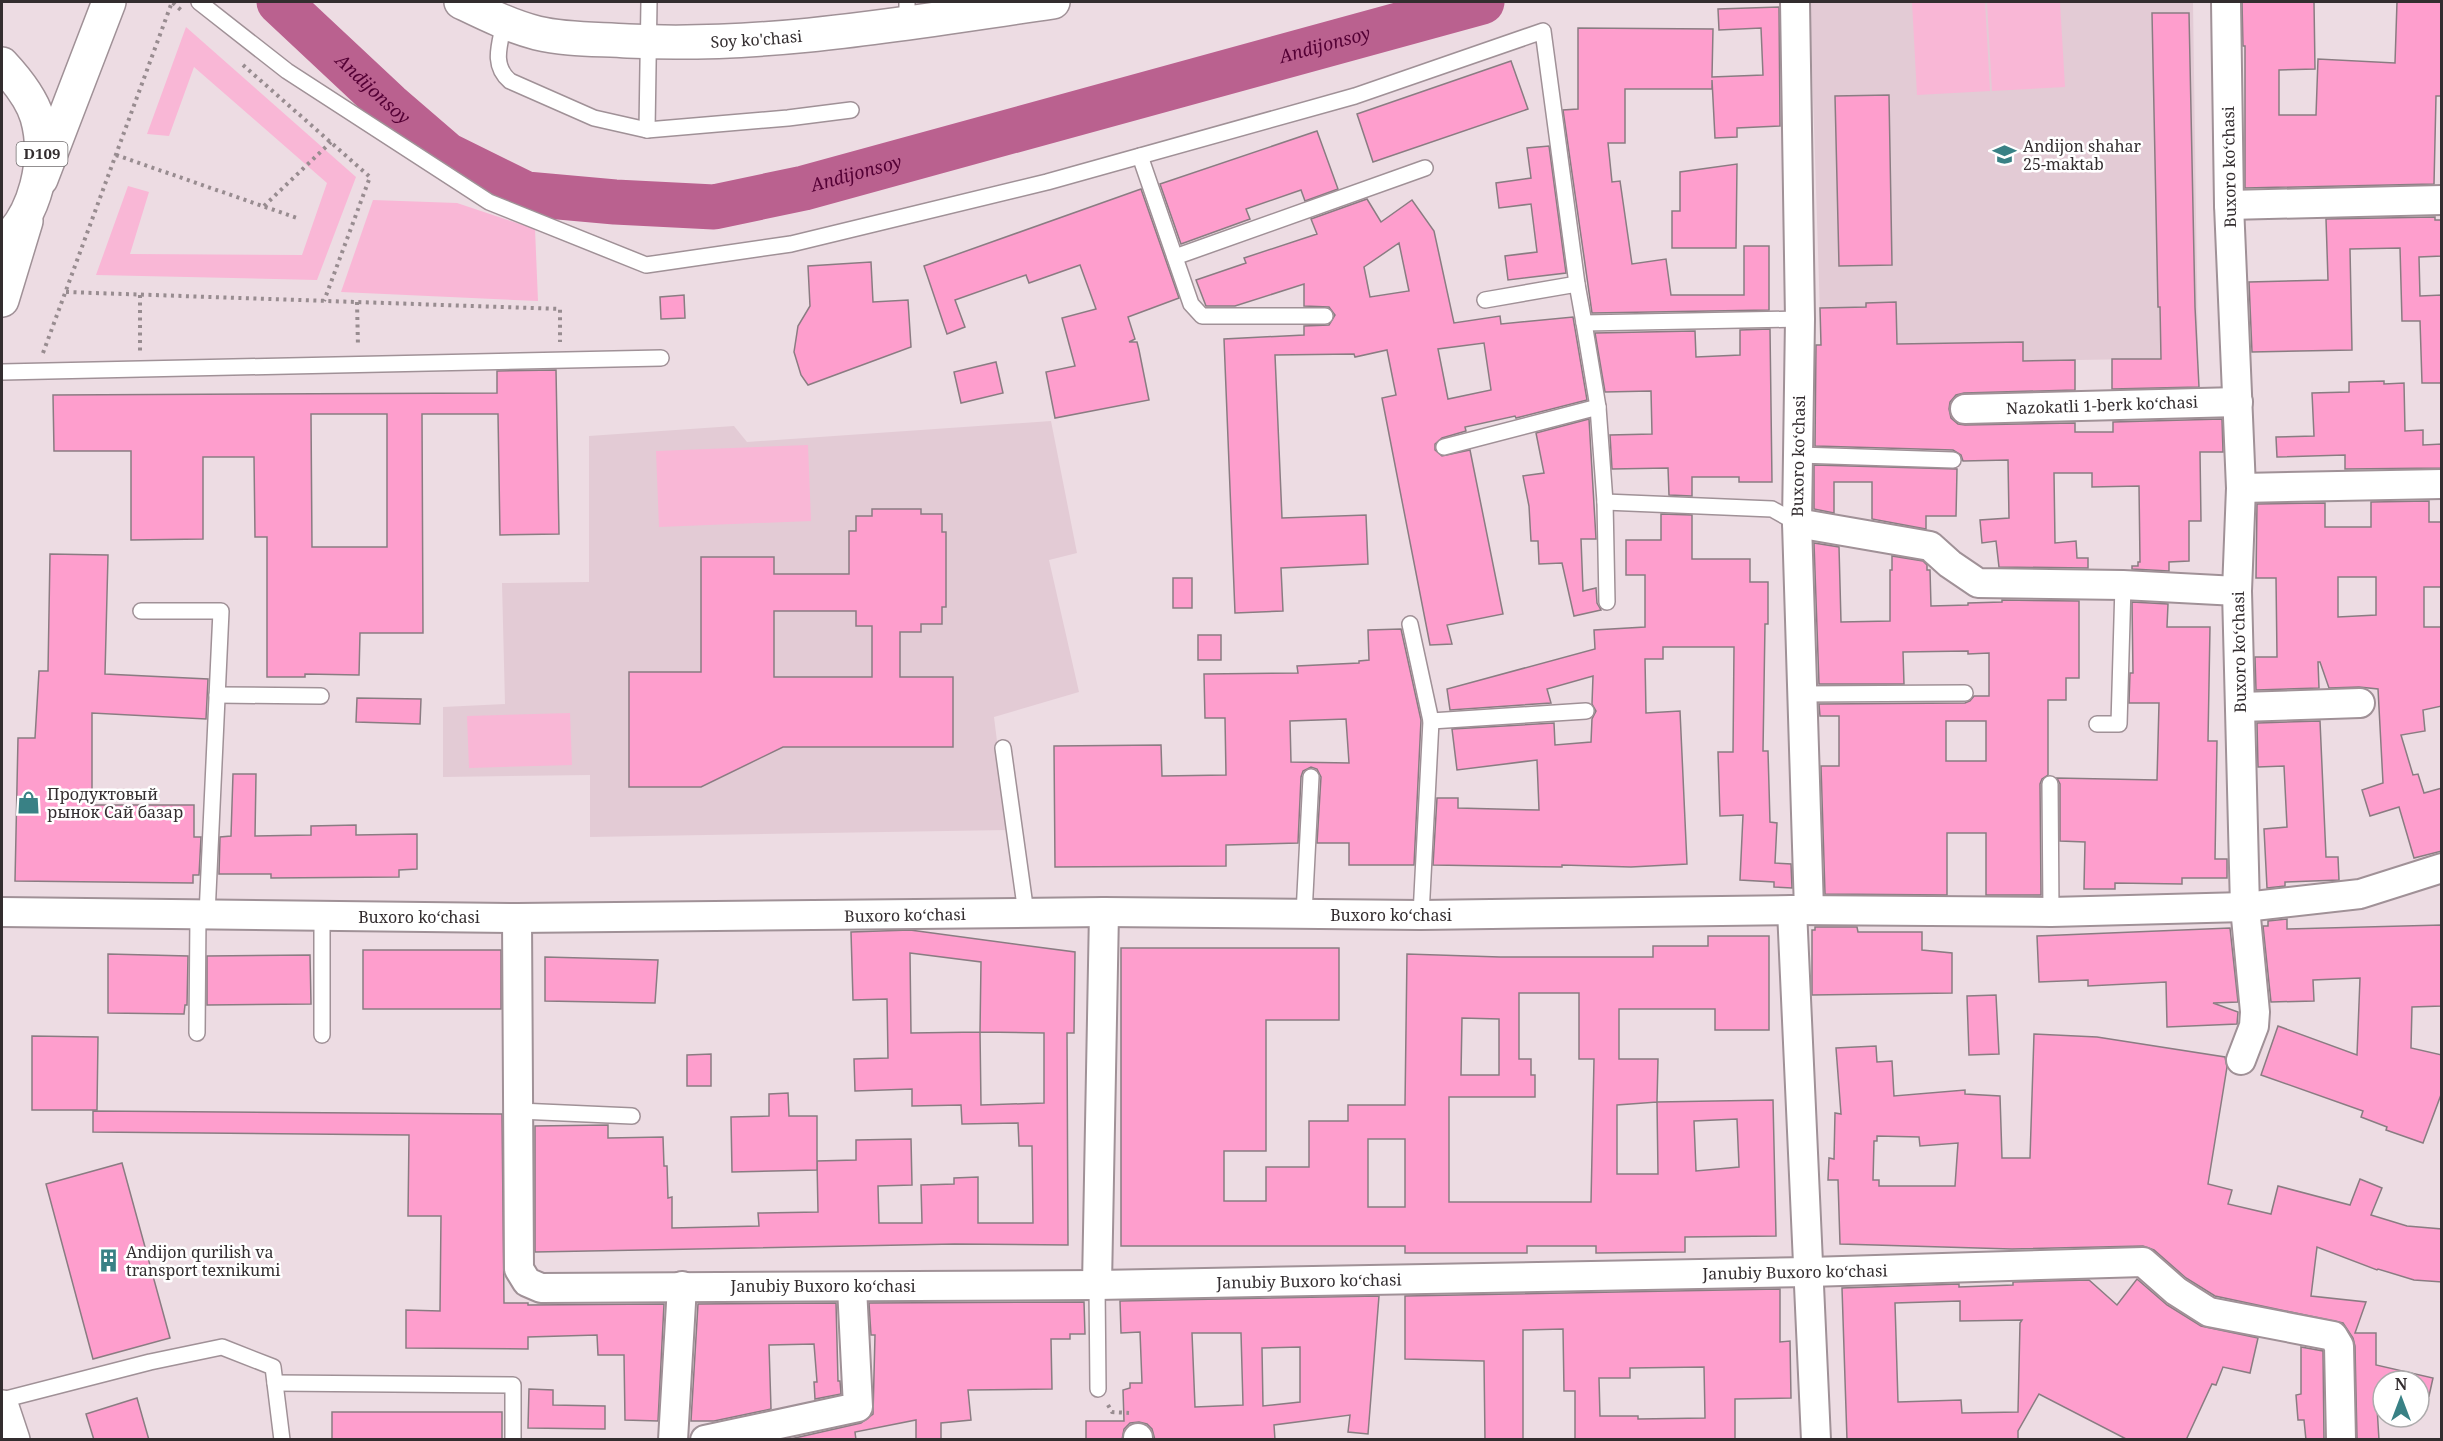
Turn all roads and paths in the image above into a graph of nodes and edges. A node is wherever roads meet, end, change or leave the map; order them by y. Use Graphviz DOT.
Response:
graph roads {
  1 [pos="108,2"];
  2 [pos="199,2"];
  3 [pos="462,2"];
  4 [pos="649,2"];
  5 [pos="1053,2"];
  6 [pos="1795,2"];
  7 [pos="2226,2"];
  8 [pos="907,12"];
  9 [pos="190,18"];
  10 [pos="504,23"];
  11 [pos="649,42"];
  12 [pos="2,64"];
  13 [pos="243,64"];
  14 [pos="851,110"];
  15 [pos="647,130"];
  16 [pos="331,142"];
  17 [pos="116,155"];
  18 [pos="1140,156"];
  19 [pos="1425,168"];
  20 [pos="33,200"];
  21 [pos="2442,200"];
  22 [pos="2229,205"];
  23 [pos="264,206"];
  24 [pos="297,218"];
  25 [pos="2,244"];
  26 [pos="1175,257"];
  27 [pos="1576,284"];
  28 [pos="66,292"];
  29 [pos="140,295"];
  30 [pos="2,300"];
  31 [pos="1485,300"];
  32 [pos="324,301"];
  33 [pos="357,302"];
  34 [pos="1326,316"];
  35 [pos="1800,319"];
  36 [pos="1584,322"];
  37 [pos="661,358"];
  38 [pos="560,360"];
  39 [pos="359,364"];
  40 [pos="140,369"];
  41 [pos="37,371"];
  42 [pos="2,372"];
  43 [pos="2238,402"];
  44 [pos="1598,406"];
  45 [pos="1965,409"];
  46 [pos="1444,447"];
  47 [pos="1799,455"];
  48 [pos="1953,460"];
  49 [pos="2442,484"];
  50 [pos="2241,488"];
  51 [pos="1605,502"];
  52 [pos="1797,523"];
  53 [pos="2123,585"];
  54 [pos="2237,591"];
  55 [pos="1607,602"];
  56 [pos="141,611"];
  57 [pos="1410,624"];
  58 [pos="1965,693"];
  59 [pos="1800,694"];
  60 [pos="217,695"];
  61 [pos="321,696"];
  62 [pos="2360,703"];
  63 [pos="2240,707"];
  64 [pos="1586,711"];
  65 [pos="1431,720"];
  66 [pos="2097,724"];
  67 [pos="1003,748"];
  68 [pos="1311,777"];
  69 [pos="2050,784"];
  70 [pos="2442,868"];
  71 [pos="2245,907"];
  72 [pos="1800,910"];
  73 [pos="2,912"];
  74 [pos="1104,912"];
  75 [pos="2051,912"];
  76 [pos="1026,913"];
  77 [pos="1304,914"];
  78 [pos="202,915"];
  79 [pos="1421,915"];
  80 [pos="322,916"];
  81 [pos="517,918"];
  82 [pos="197,1033"];
  83 [pos="322,1035"];
  84 [pos="2241,1060"];
  85 [pos="519,1111"];
  86 [pos="632,1116"];
  87 [pos="1809,1272"];
  88 [pos="1096,1285"];
  89 [pos="682,1286"];
  90 [pos="852,1287"];
  91 [pos="275,1383"];
  92 [pos="1098,1389"];
  93 [pos="2,1400"];
  94 [pos="2,1407"];
  95 [pos="1138,1439"];
  96 [pos="13,1440"];
  97 [pos="282,1440"];
  98 [pos="513,1440"];
  99 [pos="673,1440"];
  100 [pos="705,1440"];
  101 [pos="1816,1440"];
  102 [pos="2341,1440"];
  1 -- 20 [label="main road"];
  2 -- 18 [label="lane"];
  3 -- 10 [label="main road, Soy ko'chasi"];
  4 -- 11 [label="lane"];
  5 -- 8 [label="main road, Soy ko'chasi"];
  6 -- 35 [label="street, Buxoro koʻchasi"];
  7 -- 22 [label="street, Buxoro koʻchasi"];
  8 -- 11 [label="main road, Soy ko'chasi"];
  9 -- 17 [label="path"];
  10 -- 11 [label="main road, Soy ko'chasi"];
  10 -- 15 [label="lane"];
  11 -- 15 [label="lane"];
  12 -- 20 [label="main road, D109"];
  13 -- 16 [label="path"];
  14 -- 15 [label="lane"];
  16 -- 23 [label="path"];
  16 -- 32 [label="path"];
  17 -- 23 [label="path"];
  17 -- 28 [label="path"];
  18 -- 26 [label="lane"];
  18 -- 27 [label="lane"];
  19 -- 26 [label="lane"];
  20 -- 25 [label="main road, D109"];
  20 -- 30 [label="main road, D109"];
  21 -- 22 [label="street"];
  22 -- 43 [label="street, Buxoro koʻchasi"];
  23 -- 24 [label="path"];
  26 -- 34 [label="lane"];
  27 -- 31 [label="lane"];
  27 -- 36 [label="lane"];
  28 -- 29 [label="path"];
  28 -- 41 [label="path"];
  29 -- 32 [label="path"];
  29 -- 40 [label="path"];
  32 -- 33 [label="path"];
  33 -- 38 [label="path"];
  33 -- 39 [label="path"];
  35 -- 36 [label="lane"];
  35 -- 47 [label="street, Buxoro koʻchasi"];
  36 -- 44 [label="lane"];
  37 -- 38 [label="lane"];
  38 -- 39 [label="lane"];
  39 -- 40 [label="lane"];
  40 -- 41 [label="lane"];
  41 -- 42 [label="lane"];
  43 -- 45 [label="street, Nazokatli 1-berk koʻchasi"];
  43 -- 50 [label="street, Buxoro koʻchasi"];
  44 -- 46 [label="lane"];
  44 -- 51 [label="lane"];
  47 -- 48 [label="lane"];
  47 -- 52 [label="street, Buxoro koʻchasi"];
  49 -- 50 [label="street"];
  50 -- 54 [label="street, Buxoro koʻchasi"];
  51 -- 52 [label="lane"];
  51 -- 55 [label="lane"];
  52 -- 53 [label="street"];
  52 -- 59 [label="street, Buxoro koʻchasi"];
  53 -- 54 [label="street"];
  53 -- 66 [label="lane"];
  54 -- 63 [label="street, Buxoro koʻchasi"];
  56 -- 60 [label="lane"];
  57 -- 65 [label="lane"];
  58 -- 59 [label="lane"];
  59 -- 72 [label="street, Buxoro koʻchasi"];
  60 -- 61 [label="lane"];
  60 -- 78 [label="lane"];
  62 -- 63 [label="street"];
  63 -- 71 [label="street, Buxoro koʻchasi"];
  64 -- 65 [label="lane"];
  65 -- 79 [label="lane"];
  67 -- 76 [label="lane"];
  68 -- 77 [label="lane"];
  69 -- 75 [label="lane"];
  70 -- 71 [label="street, Buxoro koʻchasi"];
  71 -- 75 [label="street, Buxoro koʻchasi"];
  71 -- 84 [label="street"];
  72 -- 75 [label="street, Buxoro koʻchasi"];
  72 -- 79 [label="street, Buxoro koʻchasi"];
  72 -- 87 [label="street"];
  73 -- 78 [label="street, Buxoro koʻchasi"];
  74 -- 76 [label="street, Buxoro koʻchasi"];
  74 -- 77 [label="street, Buxoro koʻchasi"];
  74 -- 88 [label="street"];
  76 -- 81 [label="street, Buxoro koʻchasi"];
  77 -- 79 [label="street, Buxoro koʻchasi"];
  78 -- 80 [label="street, Buxoro koʻchasi"];
  78 -- 82 [label="lane"];
  80 -- 81 [label="street, Buxoro koʻchasi"];
  80 -- 83 [label="lane"];
  81 -- 85 [label="street, Janubiy Buxoro koʻchasi"];
  85 -- 86 [label="lane"];
  85 -- 89 [label="street, Janubiy Buxoro koʻchasi"];
  87 -- 88 [label="street, Janubiy Buxoro koʻchasi"];
  87 -- 101 [label="street"];
  87 -- 102 [label="street, Janubiy Buxoro koʻchasi"];
  88 -- 90 [label="street, Janubiy Buxoro koʻchasi"];
  88 -- 92 [label="lane"];
  89 -- 90 [label="street, Janubiy Buxoro koʻchasi"];
  89 -- 99 [label="street"];
  90 -- 100 [label="street"];
  91 -- 93 [label="lane"];
  91 -- 97 [label="lane"];
  91 -- 98 [label="lane"];
  92 -- 95 [label="path"];
  94 -- 96 [label="main road"];
}
